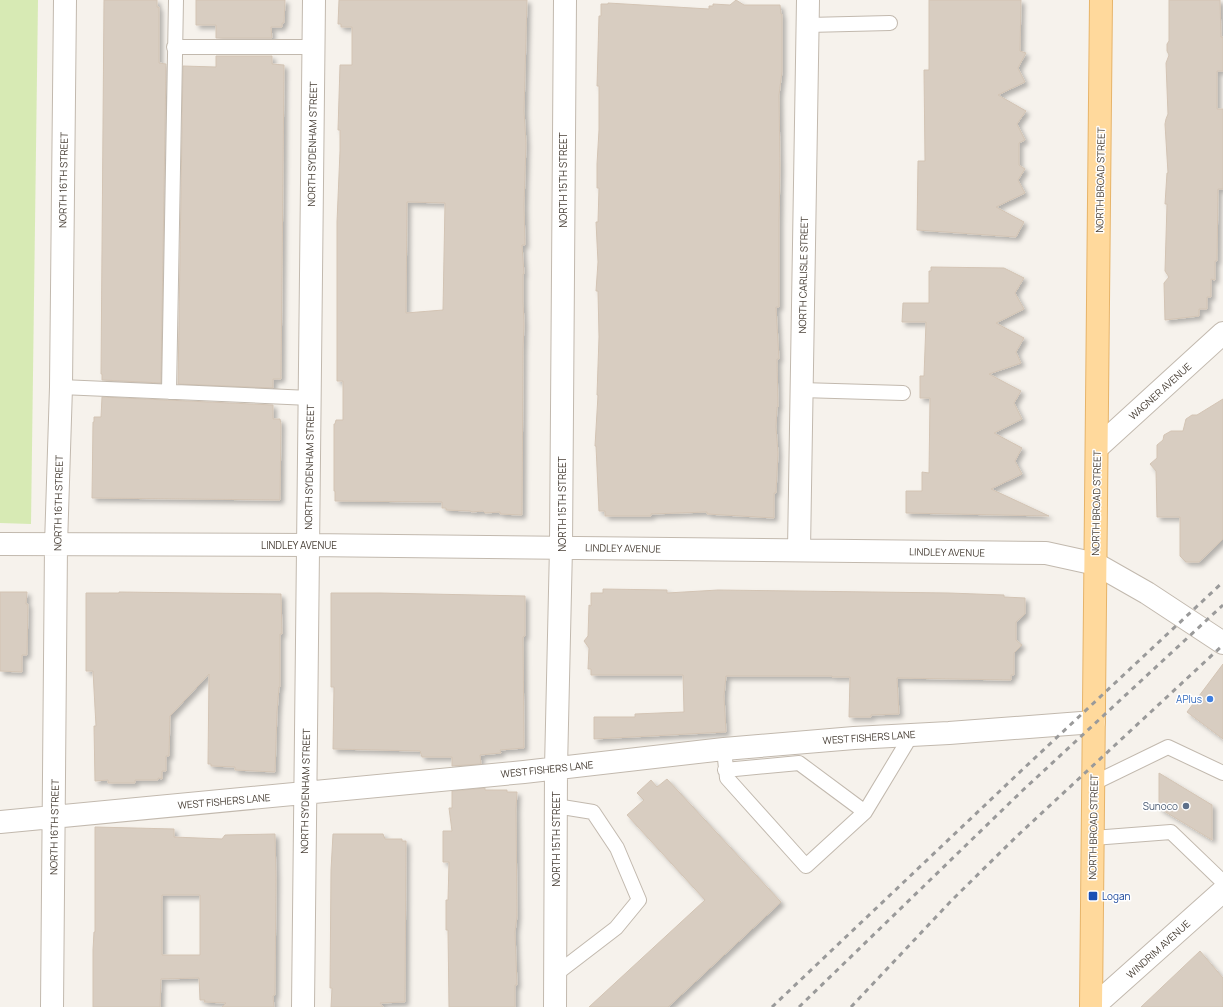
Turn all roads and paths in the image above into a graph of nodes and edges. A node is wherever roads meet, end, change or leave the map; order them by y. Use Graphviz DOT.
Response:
graph roads {
  1 [pos="65,0"];
  2 [pos="176,0"];
  3 [pos="314,0"];
  4 [pos="564,0"];
  5 [pos="808,0"];
  6 [pos="1101,0"];
  7 [pos="890,23"];
  8 [pos="808,25"];
  9 [pos="174,47"];
  10 [pos="313,47"];
  11 [pos="1223,333"];
  12 [pos="61,388"];
  13 [pos="801,390"];
  14 [pos="169,392"];
  15 [pos="903,393"];
  16 [pos="310,398"];
  17 [pos="1097,448"];
  18 [pos="0,544"];
  19 [pos="56,545"];
  20 [pos="307,545"];
  21 [pos="561,547"];
  22 [pos="799,550"];
  23 [pos="1096,564"];
  24 [pos="1223,643"];
  25 [pos="1094,722"];
  26 [pos="912,734"];
  27 [pos="724,749"];
  28 [pos="556,768"];
  29 [pos="725,770"];
  30 [pos="1223,773"];
  31 [pos="1094,783"];
  32 [pos="305,793"];
  33 [pos="556,806"];
  34 [pos="865,812"];
  35 [pos="54,816"];
  36 [pos="0,822"];
  37 [pos="1093,838"];
  38 [pos="1223,882"];
  39 [pos="1223,891"];
  40 [pos="556,974"];
  41 [pos="52,1007"];
  42 [pos="303,1007"];
  43 [pos="555,1007"];
  44 [pos="1092,1007"];
  1 -- 12 [label="street, NORTH 16TH STREET"];
  2 -- 9 [label="lane"];
  3 -- 10 [label="street, NORTH SYDENHAM STREET"];
  4 -- 21 [label="street, NORTH 15TH STREET"];
  5 -- 8 [label="street, NORTH CARLISLE STREET"];
  6 -- 17 [label="main road, NORTH BROAD STREET"];
  7 -- 8 [label="lane"];
  8 -- 13 [label="street, NORTH CARLISLE STREET"];
  9 -- 10 [label="lane"];
  9 -- 14 [label="lane"];
  10 -- 16 [label="street, NORTH SYDENHAM STREET"];
  11 -- 17 [label="street, WAGNER AVENUE"];
  12 -- 14 [label="lane"];
  12 -- 19 [label="street, NORTH 16TH STREET"];
  13 -- 15 [label="lane"];
  13 -- 22 [label="street, NORTH CARLISLE STREET"];
  14 -- 16 [label="lane"];
  16 -- 20 [label="street, NORTH SYDENHAM STREET"];
  17 -- 23 [label="main road, NORTH BROAD STREET"];
  18 -- 19 [label="street, LINDLEY AVENUE"];
  19 -- 20 [label="street, LINDLEY AVENUE"];
  19 -- 35 [label="street, NORTH 16TH STREET"];
  20 -- 21 [label="street, LINDLEY AVENUE"];
  20 -- 32 [label="street, NORTH SYDENHAM STREET"];
  21 -- 22 [label="street, LINDLEY AVENUE"];
  21 -- 28 [label="street, NORTH 15TH STREET"];
  22 -- 23 [label="street, LINDLEY AVENUE"];
  23 -- 24 [label="street, LINDLEY AVENUE"];
  23 -- 25 [label="main road, NORTH BROAD STREET"];
  25 -- 26 [label="street, WEST FISHERS LANE"];
  25 -- 31 [label="main road, NORTH BROAD STREET"];
  26 -- 27 [label="street, WEST FISHERS LANE"];
  26 -- 34 [label="lane"];
  27 -- 28 [label="street, WEST FISHERS LANE"];
  27 -- 29 [label="lane"];
  28 -- 32 [label="street, WEST FISHERS LANE"];
  28 -- 33 [label="street, NORTH 15TH STREET"];
  29 -- 34 [label="lane"];
  29 -- 34 [label="lane"];
  30 -- 31 [label="lane"];
  31 -- 37 [label="main road, NORTH BROAD STREET"];
  32 -- 35 [label="street, WEST FISHERS LANE"];
  32 -- 42 [label="street, NORTH SYDENHAM STREET"];
  33 -- 40 [label="street, NORTH 15TH STREET"];
  33 -- 40 [label="lane"];
  35 -- 36 [label="street, WEST FISHERS LANE"];
  35 -- 41 [label="street, NORTH 16TH STREET"];
  37 -- 38 [label="lane"];
  37 -- 44 [label="main road, NORTH BROAD STREET"];
  39 -- 44 [label="street, WINDRIM AVENUE"];
  40 -- 43 [label="street, NORTH 15TH STREET"];
}
